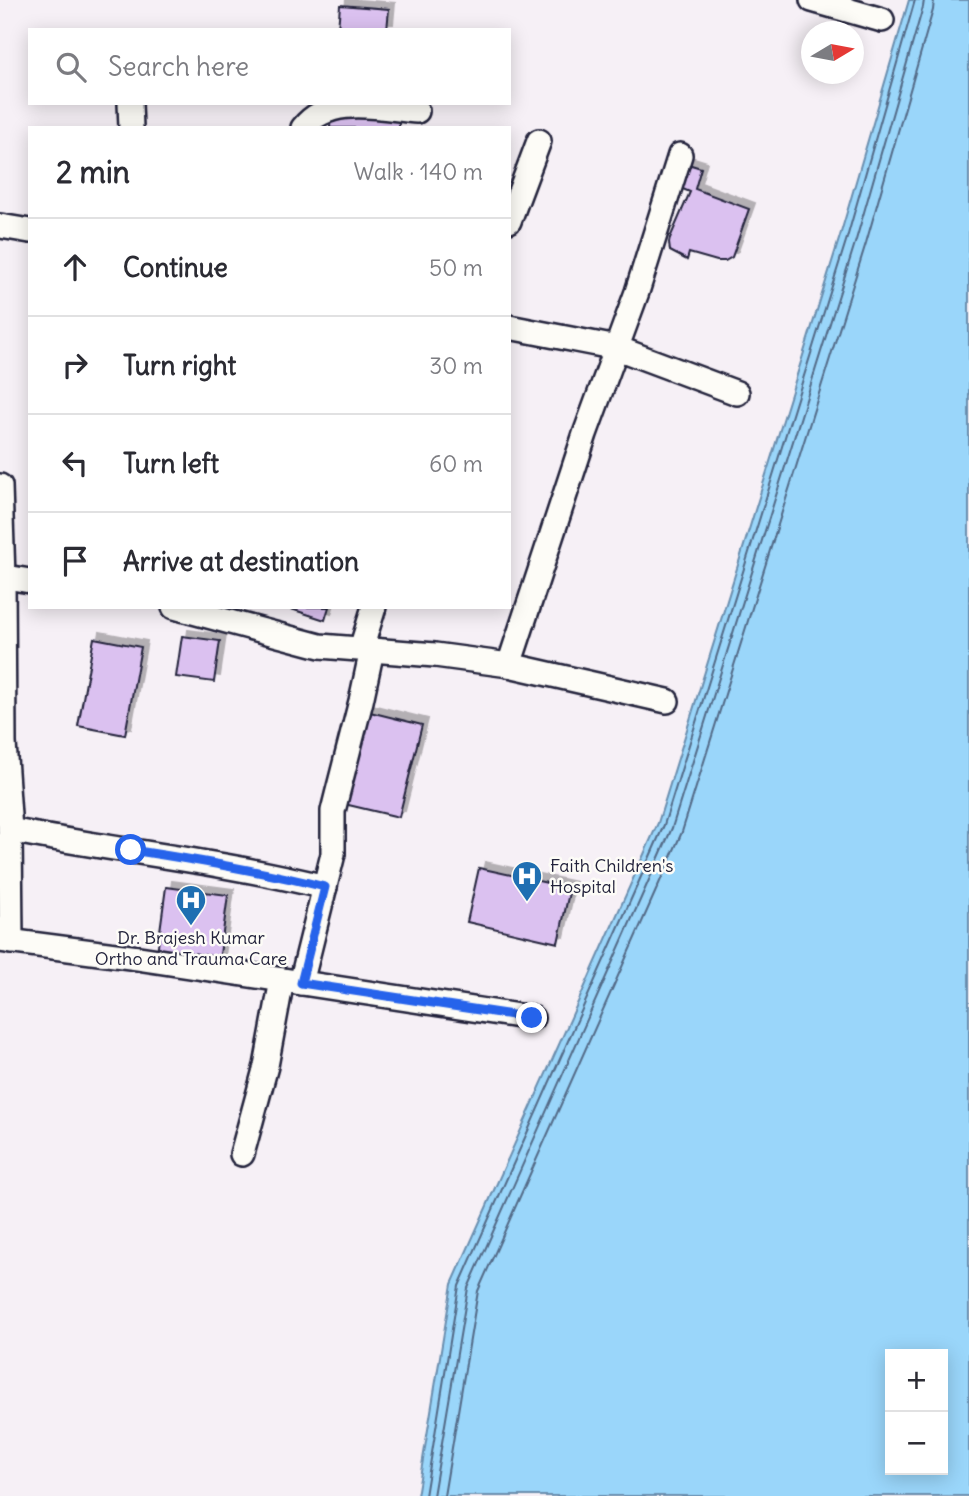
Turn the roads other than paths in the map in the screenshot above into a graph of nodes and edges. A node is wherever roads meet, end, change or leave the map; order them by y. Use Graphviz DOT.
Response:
graph roads {
  1 [pos="813,0"];
  2 [pos="882,20"];
  3 [pos="130,105"];
  4 [pos="417,111"];
  5 [pos="131,126"];
  6 [pos="305,126"];
  7 [pos="539,141"];
  8 [pos="680,155"];
  9 [pos="511,216"];
  10 [pos="0,224"];
  11 [pos="28,231"];
  12 [pos="0,239"];
  13 [pos="511,327"];
  14 [pos="617,348"];
  15 [pos="737,393"];
  16 [pos="0,486"];
  17 [pos="2,577"];
  18 [pos="28,581"];
  19 [pos="181,609"];
  20 [pos="374,609"];
  21 [pos="367,649"];
  22 [pos="509,666"];
  23 [pos="667,701"];
  24 [pos="10,830"];
  25 [pos="325,887"];
  26 [pos="5,941"];
  27 [pos="291,982"];
  28 [pos="532,1018"];
  29 [pos="242,1154"];
  1 -- 2 [label="street"];
  3 -- 5 [label="street"];
  4 -- 6 [label="street"];
  7 -- 9 [label="street"];
  8 -- 14 [label="street"];
  10 -- 11 [label="street"];
  10 -- 12 [label="street"];
  13 -- 14 [label="street"];
  14 -- 15 [label="street"];
  14 -- 22 [label="street"];
  16 -- 17 [label="street"];
  17 -- 18 [label="street"];
  17 -- 24 [label="street"];
  19 -- 21 [label="street"];
  20 -- 21 [label="street"];
  21 -- 22 [label="street"];
  21 -- 25 [label="street"];
  22 -- 23 [label="street"];
  24 -- 25 [label="street"];
  24 -- 26 [label="street"];
  25 -- 27 [label="street"];
  26 -- 27 [label="street"];
  27 -- 28 [label="street"];
  27 -- 29 [label="street"];
}
